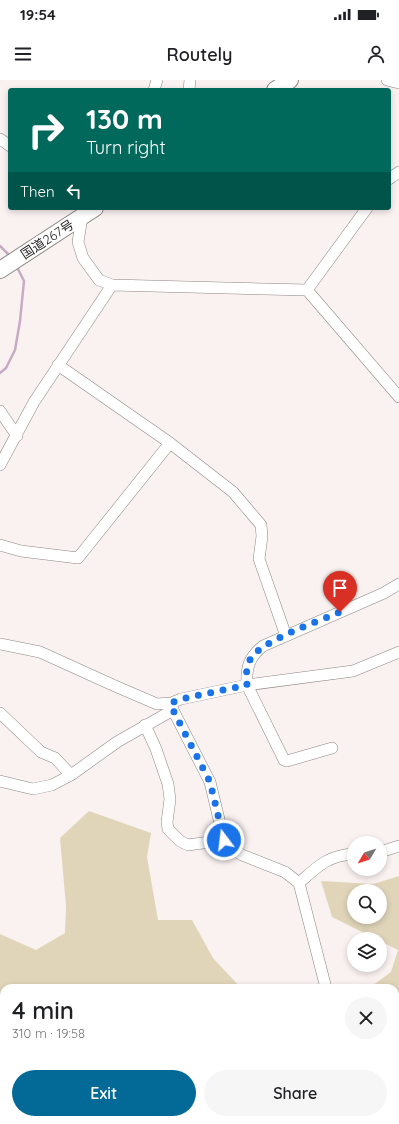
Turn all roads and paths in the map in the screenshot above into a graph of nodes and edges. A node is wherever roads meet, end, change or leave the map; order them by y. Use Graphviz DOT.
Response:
graph roads {
  1 [pos="290,80"];
  2 [pos="387,80"];
  3 [pos="399,83"];
  4 [pos="278,88"];
  5 [pos="366,210"];
  6 [pos="88,211"];
  7 [pos="0,270"];
  8 [pos="112,285"];
  9 [pos="307,290"];
  10 [pos="58,365"];
  11 [pos="399,397"];
  12 [pos="0,411"];
  13 [pos="17,436"];
  14 [pos="170,443"];
  15 [pos="0,465"];
  16 [pos="0,545"];
  17 [pos="399,584"];
  18 [pos="286,636"];
  19 [pos="0,644"];
  20 [pos="399,652"];
  21 [pos="247,685"];
  22 [pos="172,707"];
  23 [pos="0,713"];
  24 [pos="145,725"];
  25 [pos="332,748"];
  26 [pos="71,775"];
  27 [pos="0,781"];
  28 [pos="224,840"];
  29 [pos="399,846"];
  30 [pos="387,850"];
  31 [pos="347,855"];
  32 [pos="299,883"];
  33 [pos="325,984"];
  1 -- 4 [label="highway"];
  2 -- 3 [label="street"];
  5 -- 9 [label="street"];
  6 -- 7 [label="highway, 国道267号"];
  6 -- 8 [label="street"];
  8 -- 9 [label="street"];
  8 -- 10 [label="street"];
  9 -- 11 [label="street"];
  10 -- 13 [label="street"];
  10 -- 14 [label="street"];
  12 -- 13 [label="street"];
  13 -- 15 [label="street"];
  14 -- 16 [label="street"];
  14 -- 18 [label="street"];
  17 -- 18 [label="street"];
  18 -- 21 [label="street"];
  19 -- 22 [label="street"];
  20 -- 21 [label="street"];
  21 -- 22 [label="street"];
  21 -- 25 [label="street"];
  22 -- 24 [label="street"];
  22 -- 28 [label="street"];
  23 -- 26 [label="street"];
  24 -- 26 [label="street"];
  24 -- 28 [label="street"];
  26 -- 27 [label="street"];
  28 -- 32 [label="street"];
  29 -- 30 [label="street"];
  31 -- 32 [label="street"];
  32 -- 33 [label="street"];
}
